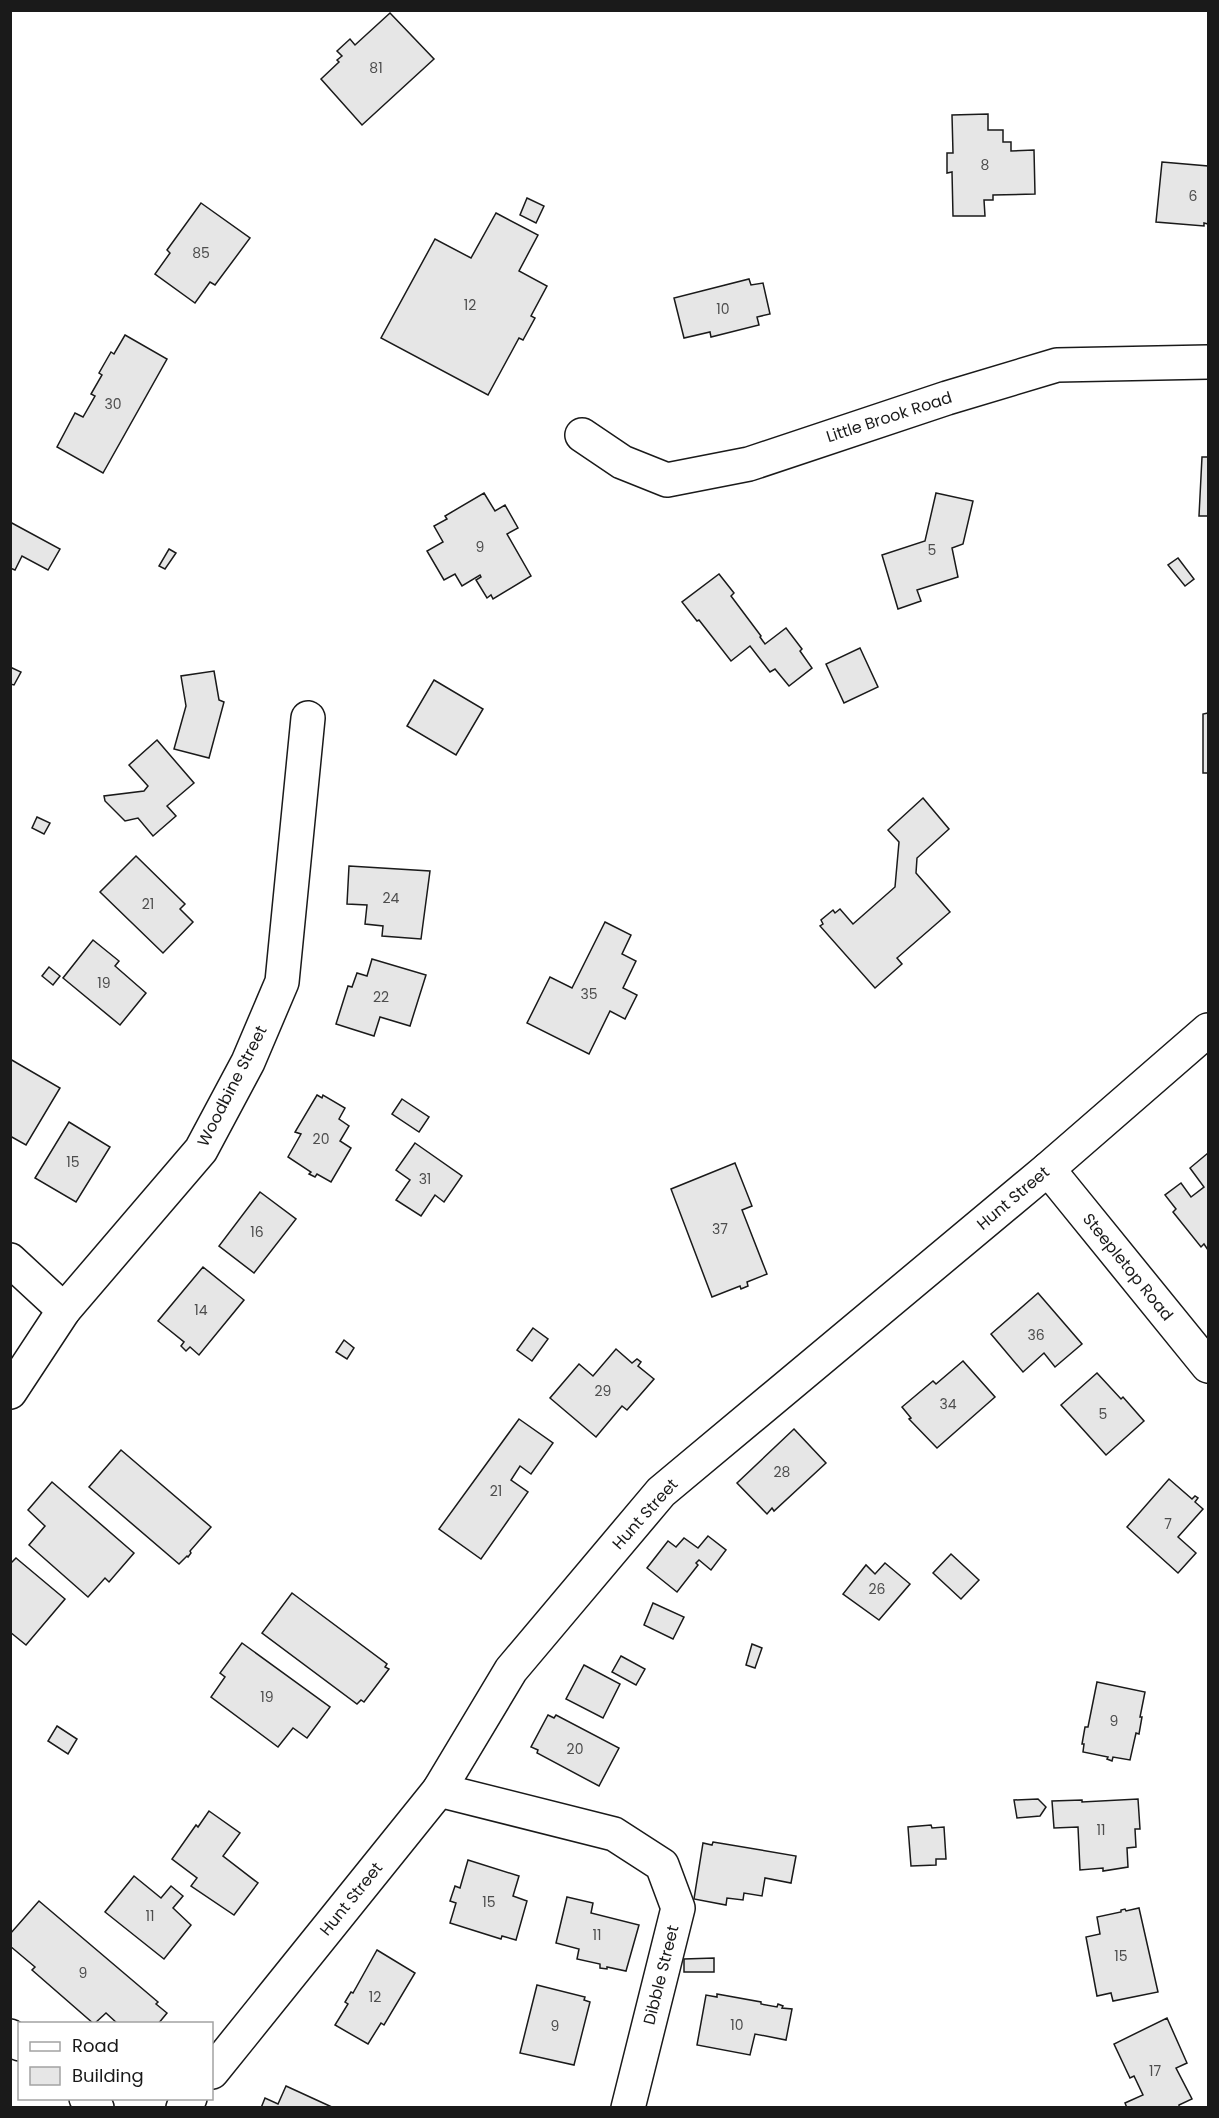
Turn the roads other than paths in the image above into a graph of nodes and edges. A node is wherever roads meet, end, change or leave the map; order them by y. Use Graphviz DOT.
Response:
graph roads {
  1 [pos="1209,362"];
  2 [pos="582,435"];
  3 [pos="308,718"];
  4 [pos="1209,1029"];
  5 [pos="1048,1169"];
  6 [pos="10,1260"];
  7 [pos="64,1310"];
  8 [pos="1209,1366"];
  9 [pos="10,1392"];
  10 [pos="439,1790"];
  11 [pos="213,2071"];
  12 [pos="628,2108"];
  1 -- 2 [label="street, Little Brook Road"];
  3 -- 7 [label="street, Woodbine Street"];
  4 -- 5 [label="street, Hunt Street"];
  5 -- 8 [label="street, Steepletop Road"];
  5 -- 10 [label="street, Hunt Street"];
  6 -- 7 [label="street"];
  7 -- 9 [label="street, Woodbine Street"];
  10 -- 11 [label="street, Hunt Street"];
  10 -- 12 [label="street, Dibble Street"];
}
